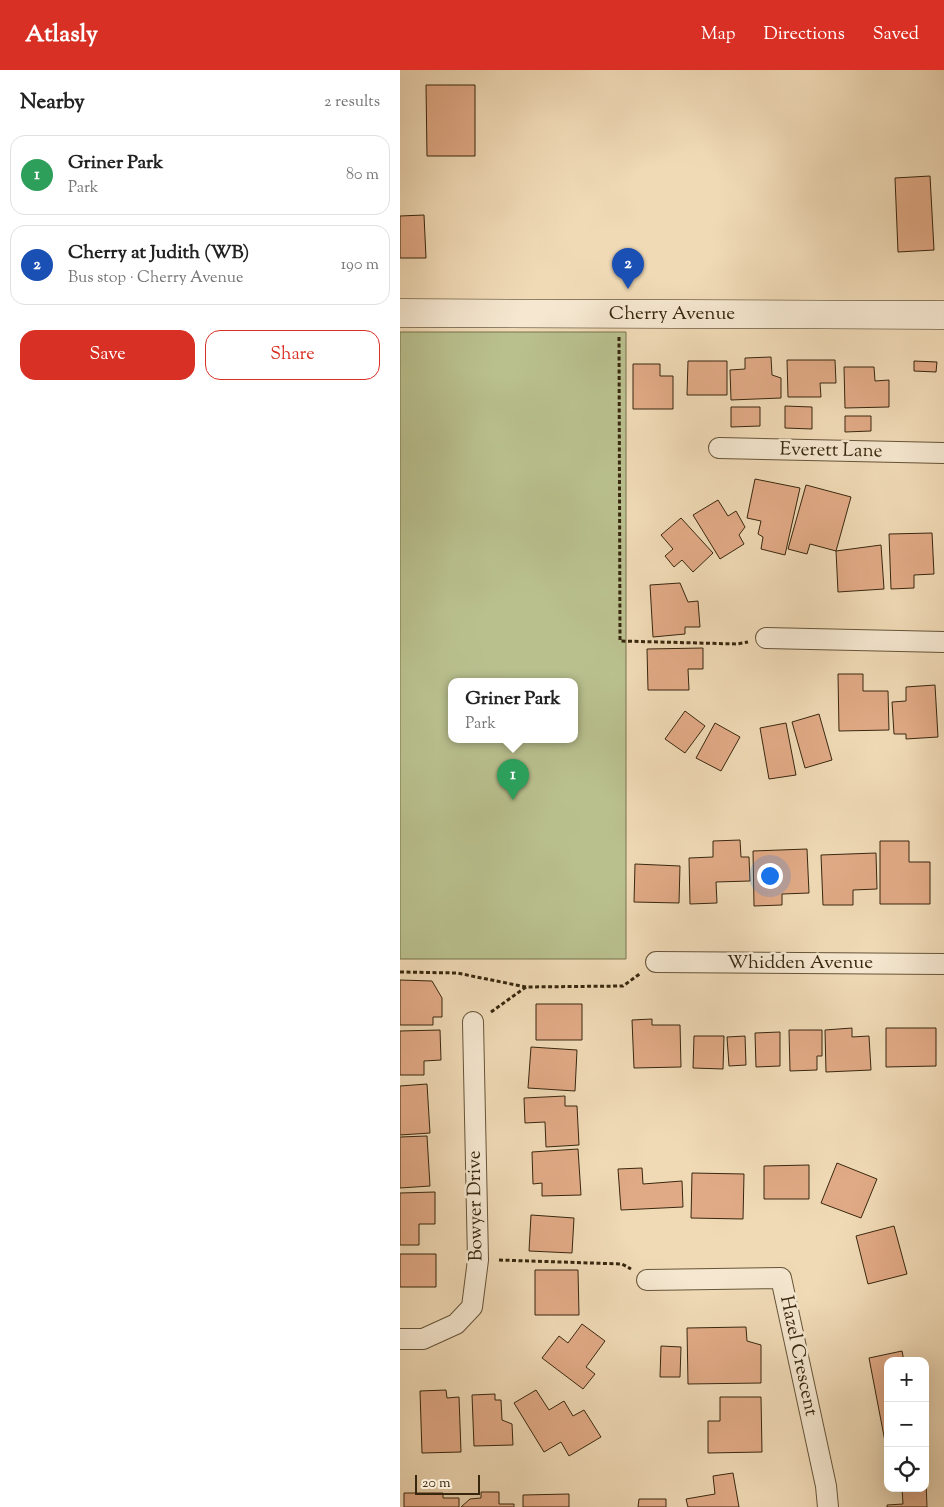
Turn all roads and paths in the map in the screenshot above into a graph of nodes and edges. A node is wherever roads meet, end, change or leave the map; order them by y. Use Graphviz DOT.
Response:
graph roads {
  1 [pos="400,313"];
  2 [pos="619,314"];
  3 [pos="944,315"];
  4 [pos="719,448"];
  5 [pos="944,453"];
  6 [pos="766,638"];
  7 [pos="944,642"];
  8 [pos="656,962"];
  9 [pos="944,964"];
  10 [pos="400,972"];
  11 [pos="526,986"];
  12 [pos="473,1022"];
  13 [pos="478,1260"];
  14 [pos="647,1280"];
  15 [pos="400,1339"];
  16 [pos="828,1507"];
  1 -- 2 [label="street, Cherry Avenue"];
  2 -- 3 [label="street, Cherry Avenue"];
  2 -- 6 [label="path"];
  4 -- 5 [label="street, Everett Lane"];
  6 -- 7 [label="street"];
  8 -- 9 [label="street, Whidden Avenue"];
  8 -- 11 [label="path"];
  10 -- 11 [label="path"];
  11 -- 12 [label="path"];
  12 -- 13 [label="street, Bowyer Drive"];
  13 -- 14 [label="path"];
  13 -- 15 [label="street, Bowyer Drive"];
  14 -- 16 [label="street, Hazel Crescent"];
}
